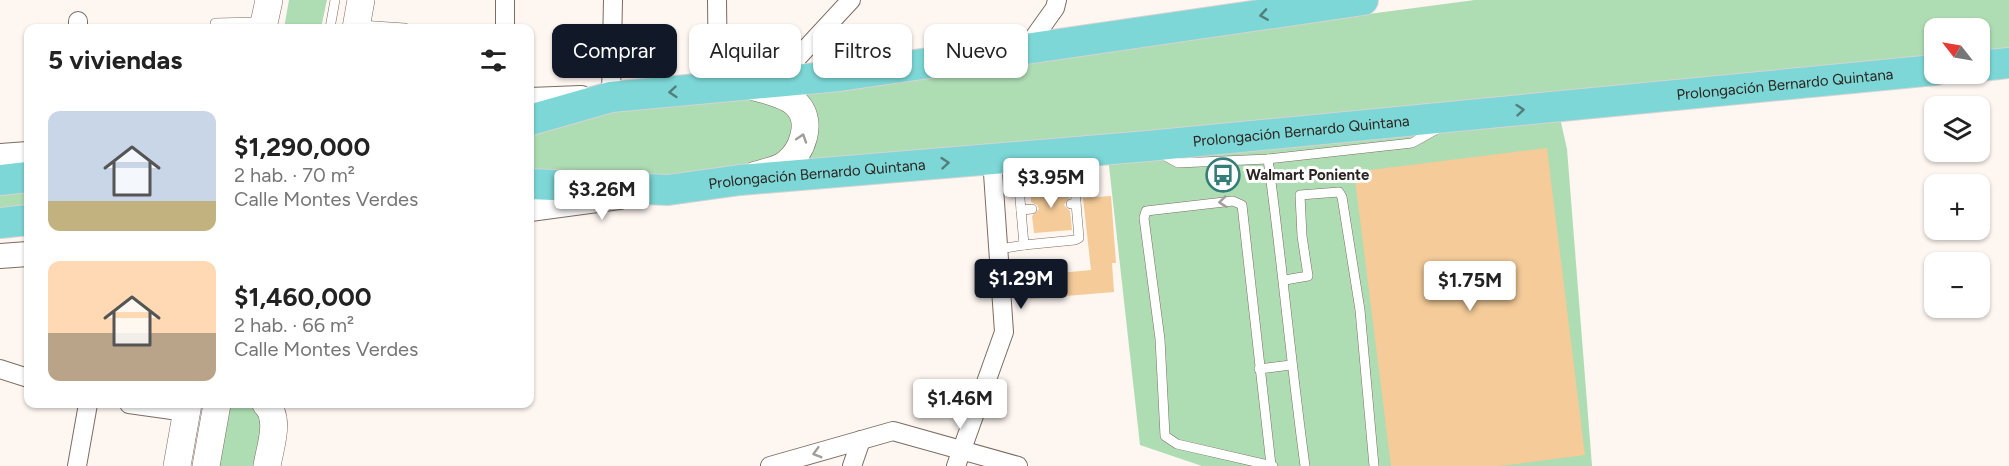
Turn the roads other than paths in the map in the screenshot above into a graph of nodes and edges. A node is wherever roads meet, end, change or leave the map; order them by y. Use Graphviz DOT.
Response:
graph roads {
  1 [pos="335,0"];
  2 [pos="505,0"];
  3 [pos="613,0"];
  4 [pos="717,0"];
  5 [pos="851,0"];
  6 [pos="1057,0"];
  7 [pos="1363,0"];
  8 [pos="265,17"];
  9 [pos="351,20"];
  10 [pos="215,23"];
  11 [pos="378,24"];
  12 [pos="505,24"];
  13 [pos="1028,46"];
  14 [pos="1028,50"];
  15 [pos="924,63"];
  16 [pos="2009,63"];
  17 [pos="1990,65"];
  18 [pos="1924,71"];
  19 [pos="763,84"];
  20 [pos="718,88"];
  21 [pos="611,97"];
  22 [pos="534,100"];
  23 [pos="1462,116"];
  24 [pos="534,119"];
  25 [pos="1148,146"];
  26 [pos="24,154"];
  27 [pos="0,156"];
  28 [pos="1268,159"];
  29 [pos="1079,164"];
  30 [pos="1006,166"];
  31 [pos="24,177"];
  32 [pos="0,180"];
  33 [pos="740,180"];
  34 [pos="534,184"];
  35 [pos="668,190"];
  36 [pos="534,208"];
  37 [pos="1032,209"];
  38 [pos="1021,210"];
  39 [pos="24,220"];
  40 [pos="0,223"];
  41 [pos="1024,245"];
  42 [pos="999,249"];
  43 [pos="24,254"];
  44 [pos="0,256"];
  45 [pos="1285,280"];
  46 [pos="1291,365"];
  47 [pos="24,368"];
  48 [pos="1258,369"];
  49 [pos="4,371"];
  50 [pos="24,377"];
  51 [pos="87,408"];
  52 [pos="187,408"];
  53 [pos="220,408"];
  54 [pos="268,408"];
  55 [pos="289,408"];
  56 [pos="861,440"];
  57 [pos="959,458"];
  58 [pos="77,466"];
  59 [pos="177,466"];
  60 [pos="206,466"];
  61 [pos="267,466"];
  62 [pos="279,466"];
  63 [pos="770,466"];
  64 [pos="852,466"];
  65 [pos="1018,466"];
  66 [pos="1272,466"];
  67 [pos="1305,466"];
  68 [pos="1374,466"];
  1 -- 9 [label="lane"];
  2 -- 12 [label="street"];
  3 -- 21 [label="street"];
  4 -- 20 [label="street"];
  5 -- 19 [label="street"];
  6 -- 13 [label="street"];
  7 -- 14 [label="main road, one-way"];
  8 -- 10 [label="lane"];
  9 -- 11 [label="lane"];
  15 -- 19 [label="main road"];
  16 -- 17 [label="main road"];
  23 -- 18 [label="main road, Prolongación Bernardo Quintana, one-way"];
  19 -- 20 [label="main road"];
  33 -- 19 [label="main road, one-way"];
  20 -- 21 [label="main road, one-way"];
  21 -- 22 [label="street"];
  21 -- 24 [label="main road"];
  23 -- 25 [label="main road, Prolongación Bernardo Quintana"];
  23 -- 28 [label="lane"];
  25 -- 28 [label="lane"];
  25 -- 29 [label="main road, Prolongación Bernardo Quintana"];
  26 -- 27 [label="street"];
  28 -- 45 [label="lane"];
  29 -- 30 [label="main road, Prolongación Bernardo Quintana"];
  29 -- 41 [label="lane"];
  33 -- 30 [label="main road, Prolongación Bernardo Quintana, one-way"];
  30 -- 38 [label="lane"];
  30 -- 42 [label="street"];
  31 -- 32 [label="main road"];
  33 -- 35 [label="main road, Prolongación Bernardo Quintana"];
  34 -- 35 [label="main road, Prolongación Bernardo Quintana"];
  35 -- 36 [label="street, Prolongación Bernardo Quintana"];
  37 -- 38 [label="lane"];
  38 -- 41 [label="lane"];
  39 -- 40 [label="main road"];
  41 -- 42 [label="lane"];
  42 -- 57 [label="street"];
  43 -- 44 [label="street"];
  45 -- 46 [label="lane"];
  45 -- 68 [label="lane"];
  46 -- 48 [label="lane"];
  46 -- 67 [label="lane"];
  47 -- 49 [label="street"];
  48 -- 66 [label="lane"];
  48 -- 66 [label="lane, one-way"];
  49 -- 50 [label="street"];
  51 -- 58 [label="street"];
  52 -- 59 [label="main road"];
  53 -- 60 [label="main road"];
  54 -- 61 [label="main road"];
  55 -- 62 [label="main road"];
  56 -- 57 [label="street"];
  56 -- 63 [label="street, one-way"];
  56 -- 64 [label="street"];
  57 -- 65 [label="street"];
}
